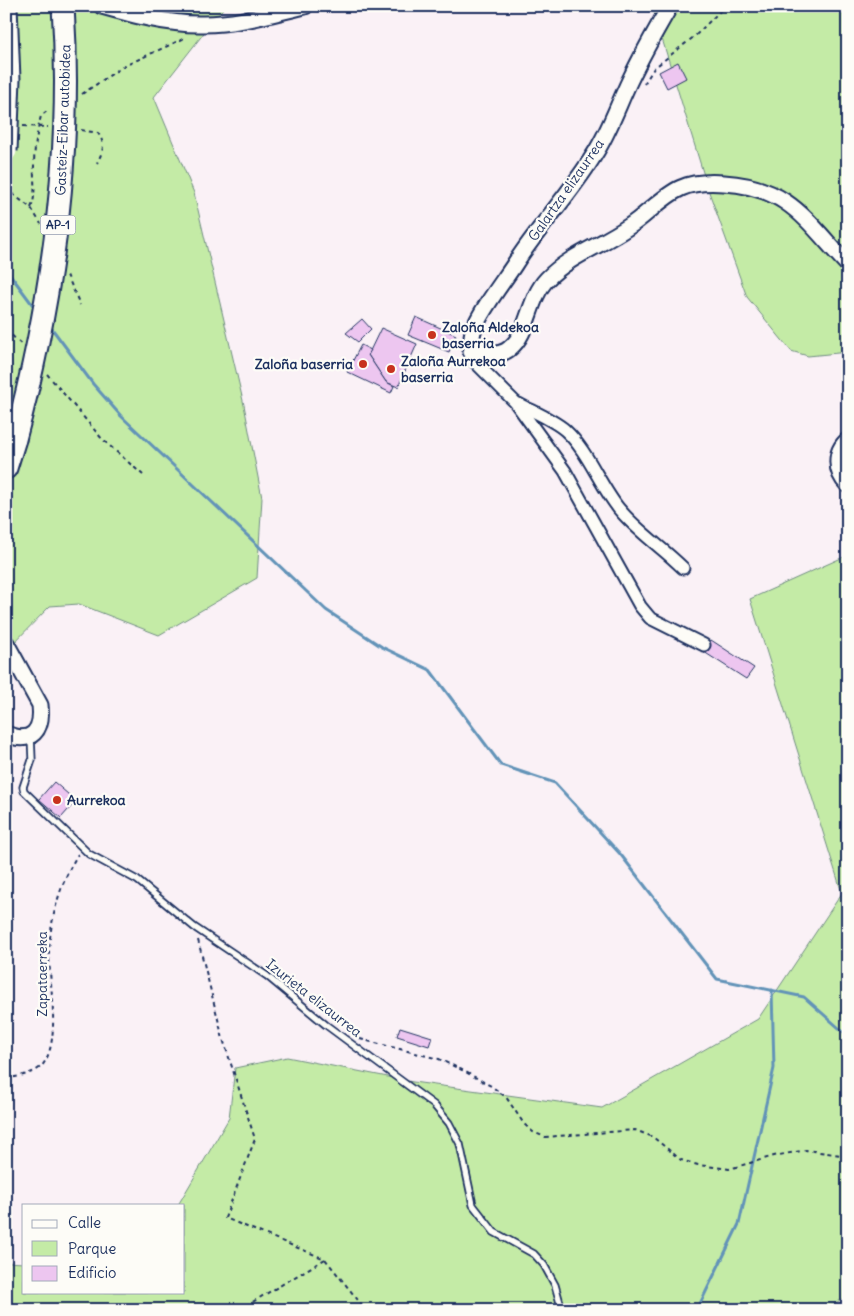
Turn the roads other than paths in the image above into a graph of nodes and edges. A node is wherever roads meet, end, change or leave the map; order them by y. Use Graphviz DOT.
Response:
graph roads {
  1 [pos="6,6"];
  2 [pos="63,6"];
  3 [pos="102,6"];
  4 [pos="305,6"];
  5 [pos="670,6"];
  6 [pos="6,151"];
  7 [pos="848,265"];
  8 [pos="473,344"];
  9 [pos="515,402"];
  10 [pos="848,440"];
  11 [pos="6,468"];
  12 [pos="848,485"];
  13 [pos="683,568"];
  14 [pos="6,643"];
  15 [pos="704,646"];
  16 [pos="6,734"];
  17 [pos="31,736"];
  18 [pos="562,1310"];
  1 -- 6 [label="highway, bridge"];
  2 -- 11 [label="highway, Gasteiz-Eibar autobidea / AP-1, bridge"];
  3 -- 4 [label="street"];
  5 -- 8 [label="street, Galartza elizaurrea"];
  7 -- 8 [label="street"];
  8 -- 9 [label="street, Galartza elizaurrea"];
  9 -- 13 [label="street, Galartza elizaurrea"];
  9 -- 15 [label="street, Galartza elizaurrea"];
  10 -- 12 [label="street"];
  14 -- 17 [label="street"];
  16 -- 17 [label="street"];
  17 -- 18 [label="lane, Izurieta elizaurrea"];
}
